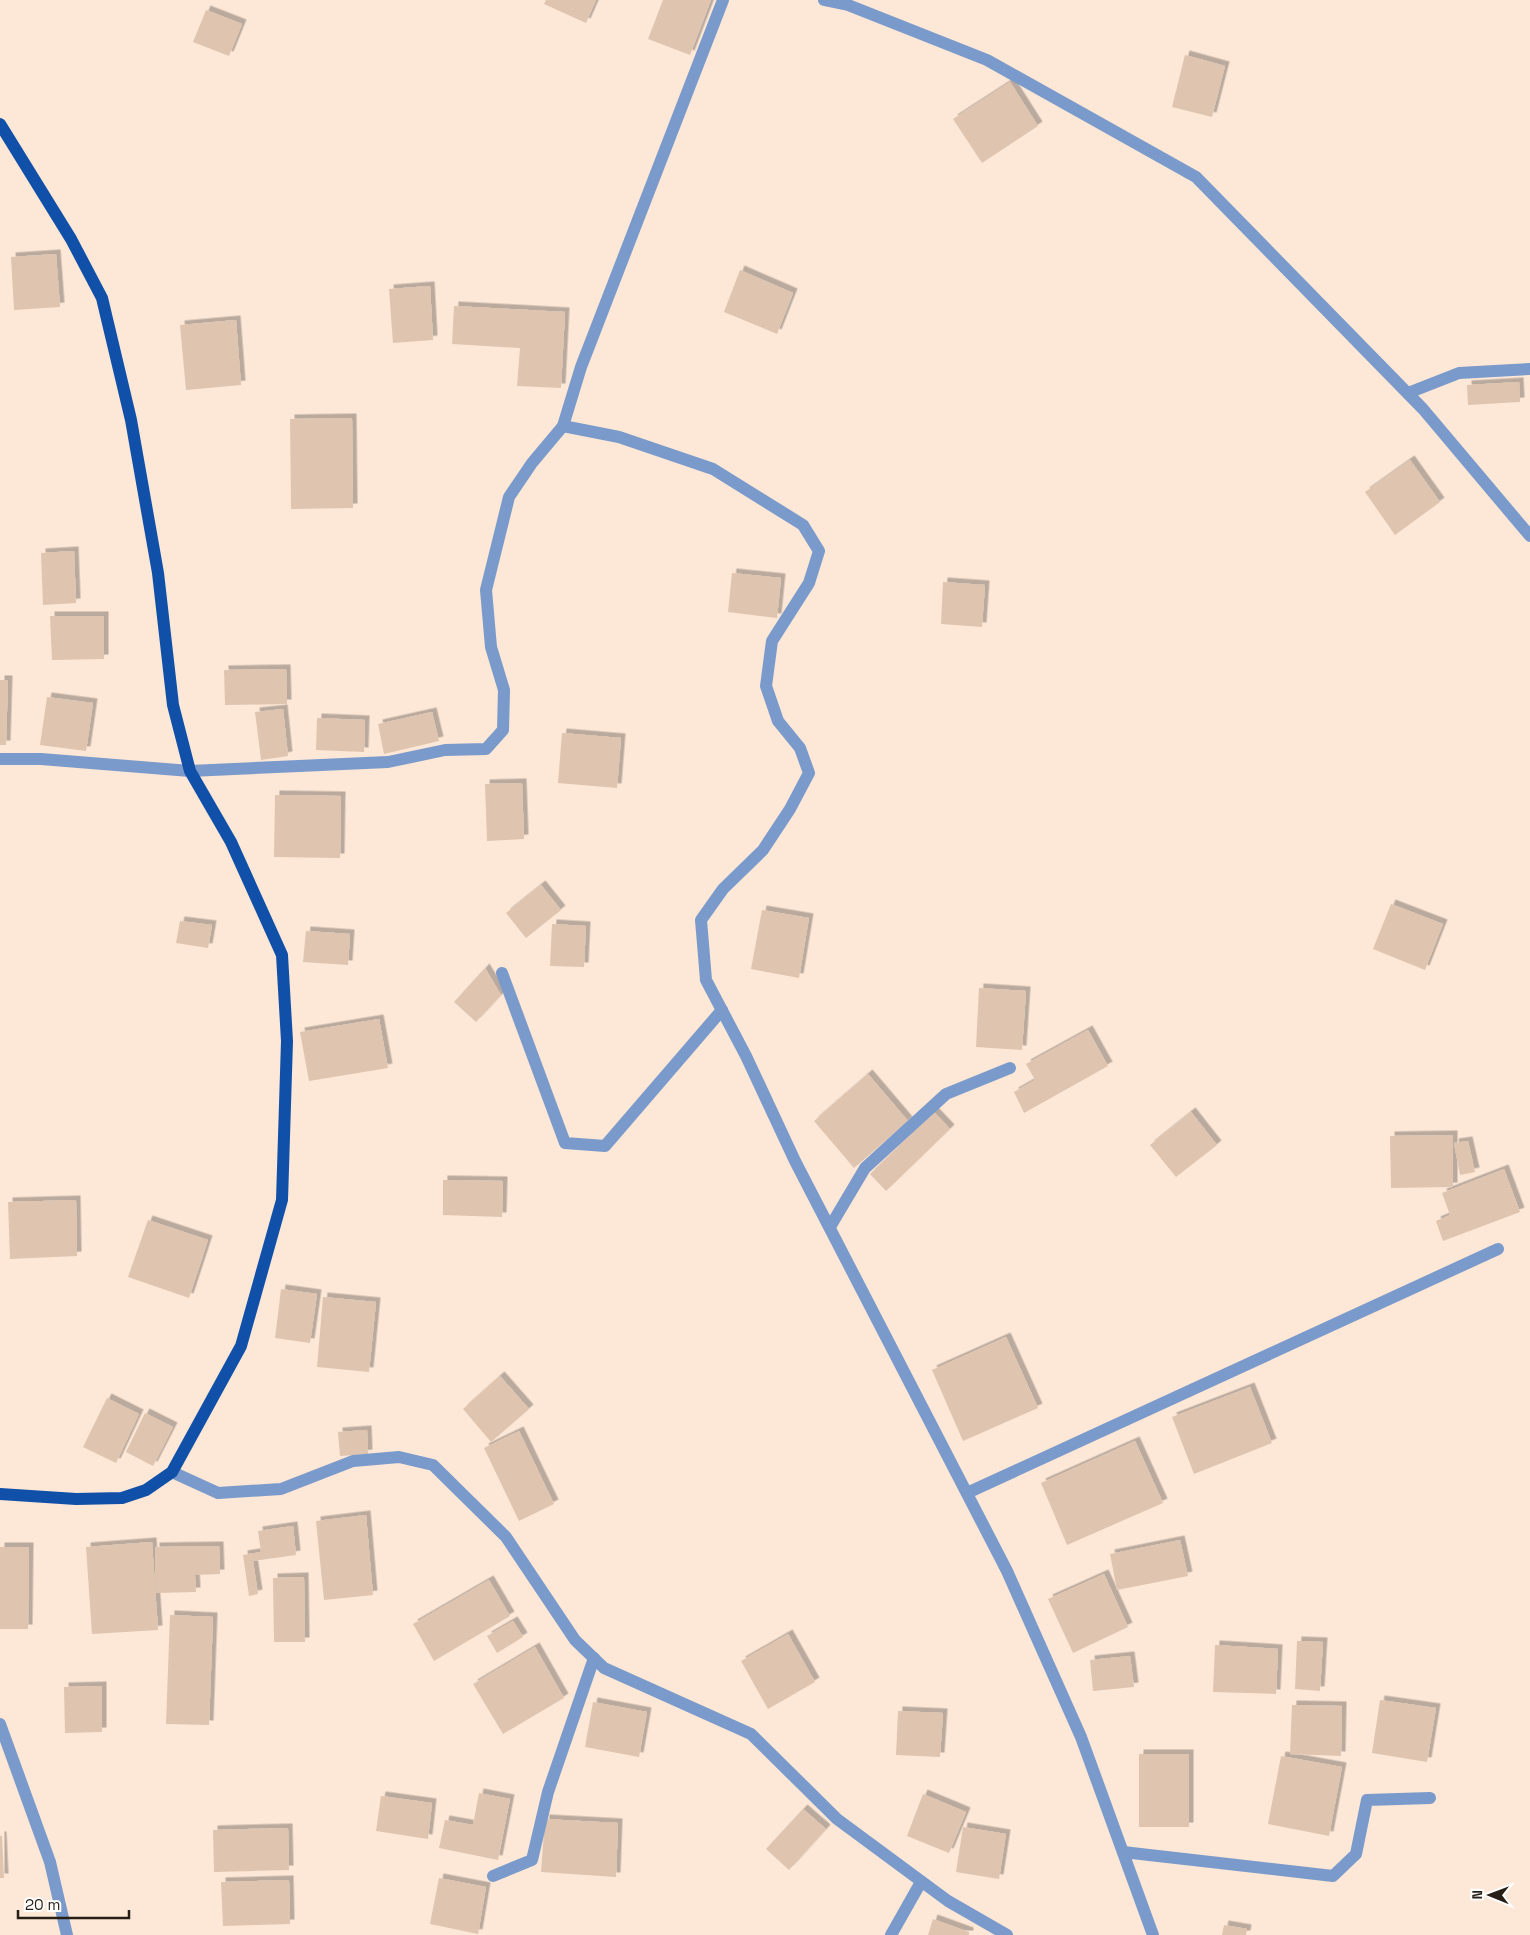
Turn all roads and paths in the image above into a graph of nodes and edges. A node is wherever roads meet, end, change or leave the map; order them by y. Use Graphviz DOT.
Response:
graph roads {
  1 [pos="723,0"];
  2 [pos="824,0"];
  3 [pos="0,124"];
  4 [pos="1530,369"];
  5 [pos="1408,394"];
  6 [pos="563,426"];
  7 [pos="1530,536"];
  8 [pos="0,759"];
  9 [pos="190,771"];
  10 [pos="502,973"];
  11 [pos="722,1010"];
  12 [pos="1010,1068"];
  13 [pos="830,1227"];
  14 [pos="1498,1249"];
  15 [pos="172,1472"];
  16 [pos="967,1493"];
  17 [pos="0,1494"];
  18 [pos="594,1658"];
  19 [pos="0,1724"];
  20 [pos="1430,1798"];
  21 [pos="1123,1852"];
  22 [pos="493,1876"];
  23 [pos="921,1882"];
  24 [pos="67,1935"];
  25 [pos="891,1935"];
  26 [pos="1007,1935"];
  27 [pos="1153,1935"];
  1 -- 6 [label="street"];
  2 -- 5 [label="street"];
  3 -- 9 [label="main road"];
  4 -- 5 [label="street"];
  5 -- 7 [label="street"];
  6 -- 9 [label="street"];
  6 -- 11 [label="street"];
  8 -- 9 [label="street"];
  9 -- 15 [label="main road"];
  10 -- 11 [label="street"];
  11 -- 13 [label="street"];
  12 -- 13 [label="street"];
  13 -- 16 [label="street"];
  14 -- 16 [label="street"];
  15 -- 17 [label="main road"];
  15 -- 18 [label="street"];
  16 -- 21 [label="street"];
  18 -- 22 [label="street"];
  18 -- 23 [label="street"];
  19 -- 24 [label="street"];
  20 -- 21 [label="street"];
  21 -- 27 [label="street"];
  23 -- 25 [label="street"];
  23 -- 26 [label="street"];
}
